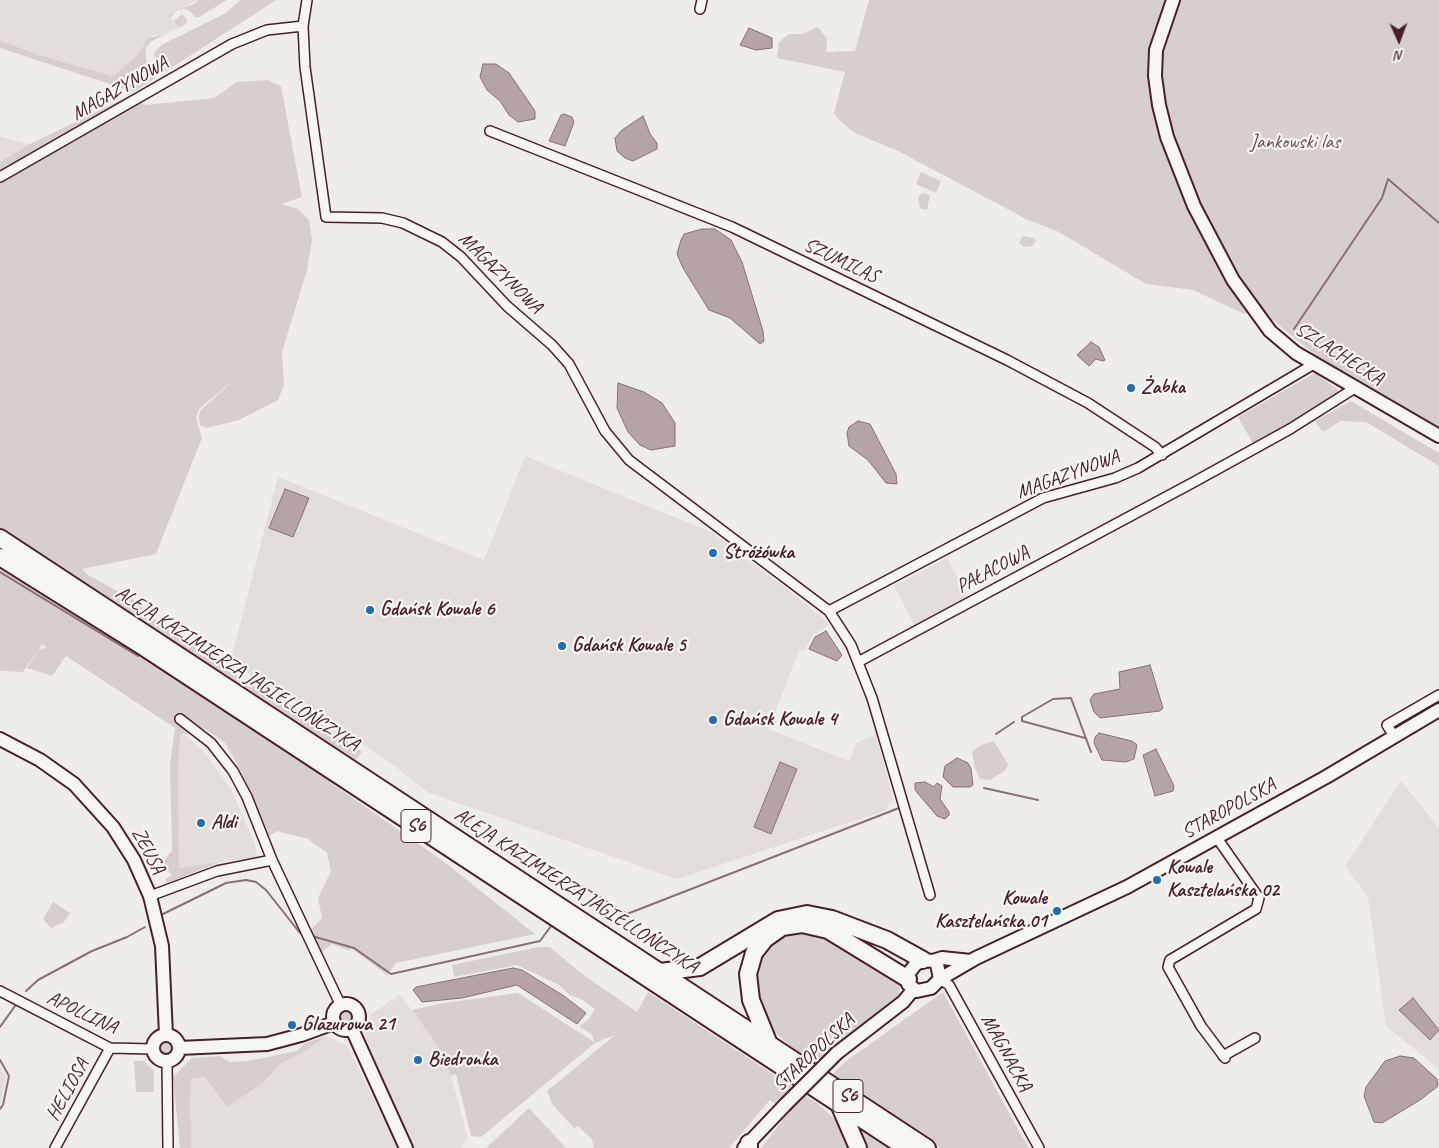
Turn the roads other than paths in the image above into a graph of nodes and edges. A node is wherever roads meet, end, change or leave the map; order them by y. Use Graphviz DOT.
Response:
graph roads {
  1 [pos="307,0"];
  2 [pos="1173,0"];
  3 [pos="303,26"];
  4 [pos="490,131"];
  5 [pos="0,177"];
  6 [pos="1314,364"];
  7 [pos="1356,388"];
  8 [pos="1439,436"];
  9 [pos="1162,455"];
  10 [pos="0,538"];
  11 [pos="0,556"];
  12 [pos="829,611"];
  13 [pos="858,662"];
  14 [pos="1439,695"];
  15 [pos="1439,710"];
  16 [pos="180,719"];
  17 [pos="1394,736"];
  18 [pos="0,739"];
  19 [pos="1217,838"];
  20 [pos="272,860"];
  21 [pos="930,895"];
  22 [pos="150,896"];
  23 [pos="928,960"];
  24 [pos="971,961"];
  25 [pos="660,972"];
  26 [pos="940,979"];
  27 [pos="911,984"];
  28 [pos="0,991"];
  29 [pos="341,1006"];
  30 [pos="334,1023"];
  31 [pos="352,1029"];
  32 [pos="166,1035"];
  33 [pos="1254,1038"];
  34 [pos="769,1044"];
  35 [pos="110,1048"];
  36 [pos="180,1048"];
  37 [pos="154,1049"];
  38 [pos="167,1061"];
  39 [pos="838,1104"];
  40 [pos="748,1146"];
  41 [pos="55,1148"];
  42 [pos="168,1148"];
  43 [pos="406,1148"];
  44 [pos="858,1148"];
  45 [pos="906,1148"];
  46 [pos="927,1148"];
  47 [pos="1039,1148"];
  1 -- 3 [label="street"];
  2 -- 6 [label="street, SZLACHECKA"];
  3 -- 5 [label="street, MAGAZYNOWA"];
  3 -- 12 [label="street, MAGAZYNOWA"];
  4 -- 9 [label="street, SZUMILAS"];
  6 -- 7 [label="street, SZLACHECKA"];
  6 -- 9 [label="street, MAGAZYNOWA"];
  7 -- 8 [label="street, SZLACHECKA"];
  7 -- 13 [label="street, PAŁACOWA"];
  9 -- 12 [label="street, MAGAZYNOWA"];
  10 -- 25 [label="highway, ALEJA KAZIMIERZA JAGIELLOŃCZYKA / S6"];
  11 -- 39 [label="highway, ALEJA KAZIMIERZA JAGIELLOŃCZYKA / S6"];
  12 -- 13 [label="street, MAGAZYNOWA"];
  13 -- 21 [label="street"];
  14 -- 17 [label="street"];
  15 -- 17 [label="street, STAROPOLSKA"];
  16 -- 20 [label="street"];
  17 -- 19 [label="street, STAROPOLSKA"];
  18 -- 22 [label="street, ZEUSA"];
  19 -- 24 [label="street, STAROPOLSKA"];
  19 -- 33 [label="street"];
  20 -- 22 [label="street"];
  20 -- 29 [label="street"];
  22 -- 32 [label="street, ZEUSA"];
  23 -- 24 [label="street"];
  23 -- 25 [label="highway"];
  23 -- 26 [label="street"];
  23 -- 27 [label="street"];
  24 -- 26 [label="street, STAROPOLSKA"];
  25 -- 34 [label="highway, ALEJA KAZIMIERZA JAGIELLOŃCZYKA / S6"];
  26 -- 27 [label="street"];
  26 -- 47 [label="street, MAGNACKA"];
  27 -- 34 [label="highway"];
  27 -- 40 [label="street, STAROPOLSKA, bridge"];
  28 -- 35 [label="street, APOLLINA"];
  29 -- 30 [label="street"];
  29 -- 31 [label="street"];
  30 -- 31 [label="street"];
  30 -- 36 [label="street"];
  31 -- 43 [label="street"];
  32 -- 36 [label="street"];
  32 -- 37 [label="street"];
  34 -- 46 [label="highway, ALEJA KAZIMIERZA JAGIELLOŃCZYKA / S6"];
  35 -- 37 [label="street, APOLLINA"];
  35 -- 41 [label="street, HELIOSA"];
  36 -- 38 [label="street"];
  37 -- 38 [label="street"];
  38 -- 42 [label="street"];
  39 -- 44 [label="highway"];
  39 -- 45 [label="highway, ALEJA KAZIMIERZA JAGIELLOŃCZYKA / S6"];
}
